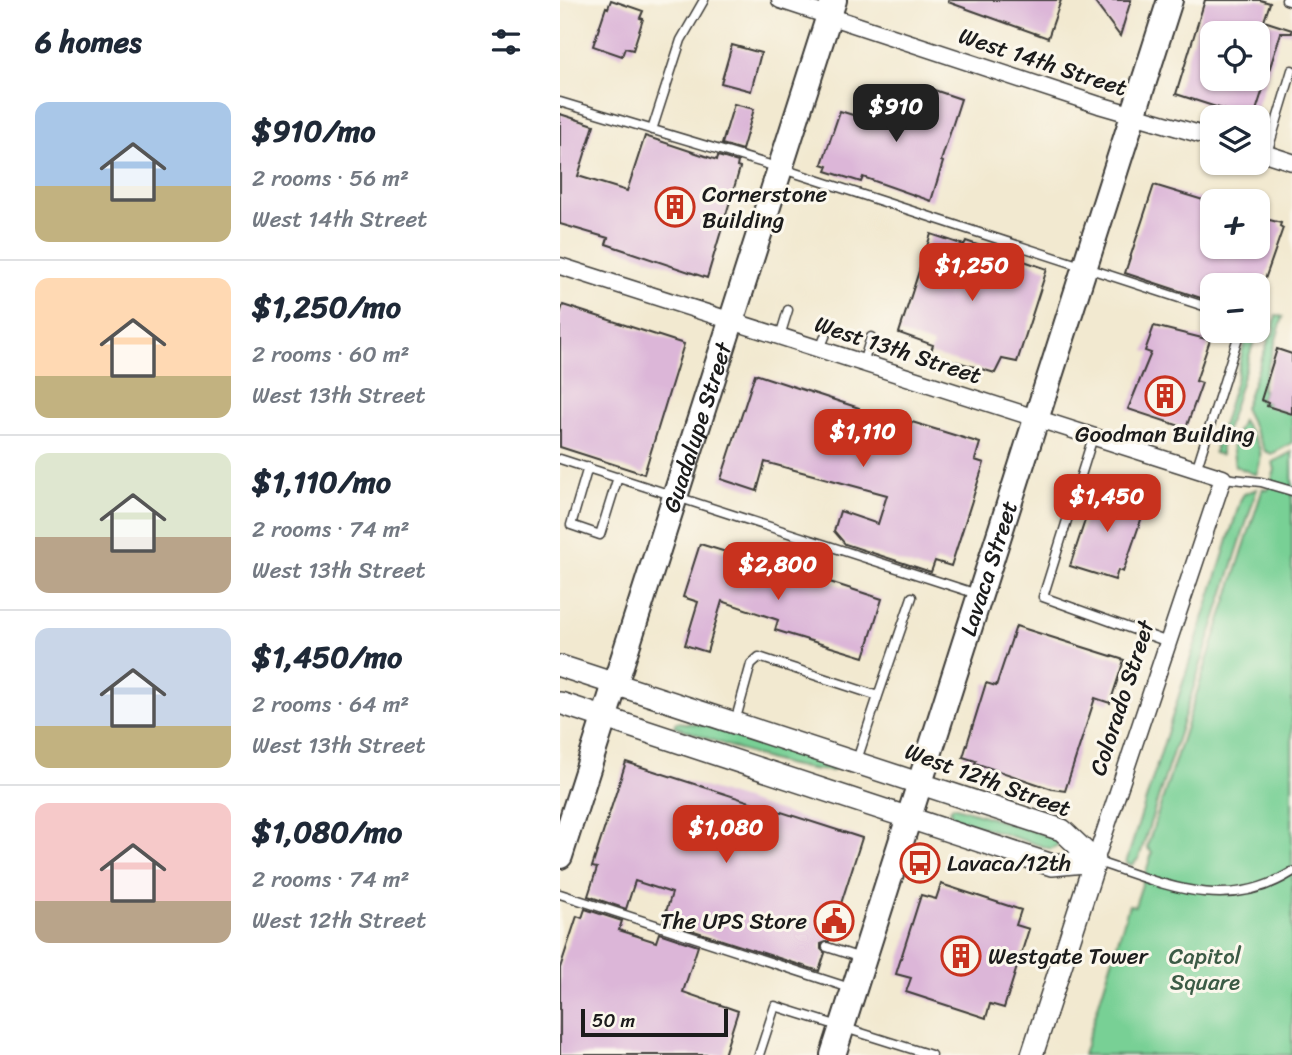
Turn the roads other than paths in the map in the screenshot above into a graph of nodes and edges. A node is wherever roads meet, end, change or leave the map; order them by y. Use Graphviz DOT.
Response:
graph roads {
  1 [pos="704,0"];
  2 [pos="780,0"];
  3 [pos="1170,0"];
  4 [pos="1286,0"];
  5 [pos="1292,2"];
  6 [pos="832,8"];
  7 [pos="1292,70"];
  8 [pos="560,102"];
  9 [pos="1133,114"];
  10 [pos="652,130"];
  11 [pos="1270,132"];
  12 [pos="1200,134"];
  13 [pos="1270,154"];
  14 [pos="1292,162"];
  15 [pos="780,168"];
  16 [pos="560,266"];
  17 [pos="1084,267"];
  18 [pos="1200,305"];
  19 [pos="789,310"];
  20 [pos="732,321"];
  21 [pos="830,324"];
  22 [pos="780,336"];
  23 [pos="871,337"];
  24 [pos="1236,343"];
  25 [pos="820,349"];
  26 [pos="863,363"];
  27 [pos="1035,418"];
  28 [pos="1093,437"];
  29 [pos="560,459"];
  30 [pos="588,467"];
  31 [pos="1196,470"];
  32 [pos="618,477"];
  33 [pos="1223,478"];
  34 [pos="1292,491"];
  35 [pos="676,495"];
  36 [pos="980,595"];
  37 [pos="912,597"];
  38 [pos="1168,642"];
  39 [pos="560,666"];
  40 [pos="615,683"];
  41 [pos="878,696"];
  42 [pos="560,704"];
  43 [pos="604,718"];
  44 [pos="735,722"];
  45 [pos="857,761"];
  46 [pos="921,782"];
  47 [pos="909,817"];
  48 [pos="560,856"];
  49 [pos="1095,861"];
  50 [pos="1292,872"];
  51 [pos="560,894"];
  52 [pos="827,947"];
  53 [pos="864,959"];
  54 [pos="854,990"];
  55 [pos="842,1027"];
  56 [pos="759,1055"];
  57 [pos="833,1055"];
  58 [pos="931,1055"];
  59 [pos="1032,1055"];
  1 -- 10 [label="lane"];
  2 -- 6 [label="street, West 14th Street"];
  3 -- 9 [label="main road, Lavaca Street"];
  4 -- 5 [label="lane"];
  6 -- 9 [label="street, West 14th Street"];
  6 -- 15 [label="main road, Guadalupe Street"];
  7 -- 11 [label="lane"];
  8 -- 10 [label="lane"];
  9 -- 12 [label="street, West 14th Street"];
  9 -- 17 [label="main road, Lavaca Street"];
  10 -- 15 [label="lane"];
  13 -- 14 [label="street"];
  15 -- 17 [label="lane"];
  15 -- 20 [label="main road, Guadalupe Street"];
  16 -- 20 [label="street, West 13th Street"];
  17 -- 18 [label="lane"];
  17 -- 27 [label="main road, Lavaca Street"];
  19 -- 22 [label="lane"];
  20 -- 22 [label="street, West 13th Street"];
  20 -- 35 [label="main road, Guadalupe Street"];
  21 -- 25 [label="lane"];
  22 -- 25 [label="street, West 13th Street"];
  23 -- 26 [label="lane"];
  24 -- 31 [label="lane"];
  25 -- 26 [label="street, West 13th Street"];
  26 -- 27 [label="street, West 13th Street"];
  27 -- 28 [label="street, West 13th Street"];
  27 -- 36 [label="main road, Lavaca Street"];
  28 -- 31 [label="street, West 13th Street"];
  28 -- 38 [label="lane"];
  29 -- 30 [label="lane"];
  30 -- 32 [label="lane"];
  30 -- 32 [label="lane"];
  31 -- 33 [label="street, West 13th Street"];
  32 -- 35 [label="lane"];
  33 -- 34 [label="lane"];
  33 -- 38 [label="street, Colorado Street"];
  35 -- 36 [label="lane"];
  35 -- 40 [label="main road, Guadalupe Street"];
  36 -- 46 [label="main road, Lavaca Street"];
  37 -- 41 [label="lane"];
  38 -- 49 [label="street, Colorado Street"];
  39 -- 40 [label="main road, West 12th Street"];
  40 -- 43 [label="main road, Guadalupe Street"];
  40 -- 44 [label="main road, West 12th Street"];
  41 -- 44 [label="lane"];
  41 -- 45 [label="lane"];
  42 -- 43 [label="main road"];
  43 -- 47 [label="main road"];
  43 -- 48 [label="main road, Guadalupe Street"];
  44 -- 45 [label="main road, West 12th Street"];
  45 -- 46 [label="main road, West 12th Street"];
  46 -- 47 [label="main road, Lavaca Street"];
  46 -- 49 [label="main road, West 12th Street"];
  47 -- 49 [label="main road"];
  47 -- 53 [label="main road, Lavaca Street"];
  49 -- 50 [label="lane"];
  49 -- 59 [label="main road, Colorado Street"];
  51 -- 54 [label="lane"];
  52 -- 53 [label="lane"];
  53 -- 54 [label="main road, Lavaca Street"];
  54 -- 55 [label="main road, Lavaca Street"];
  55 -- 56 [label="lane"];
  55 -- 57 [label="main road, Lavaca Street"];
  55 -- 58 [label="lane"];
}
